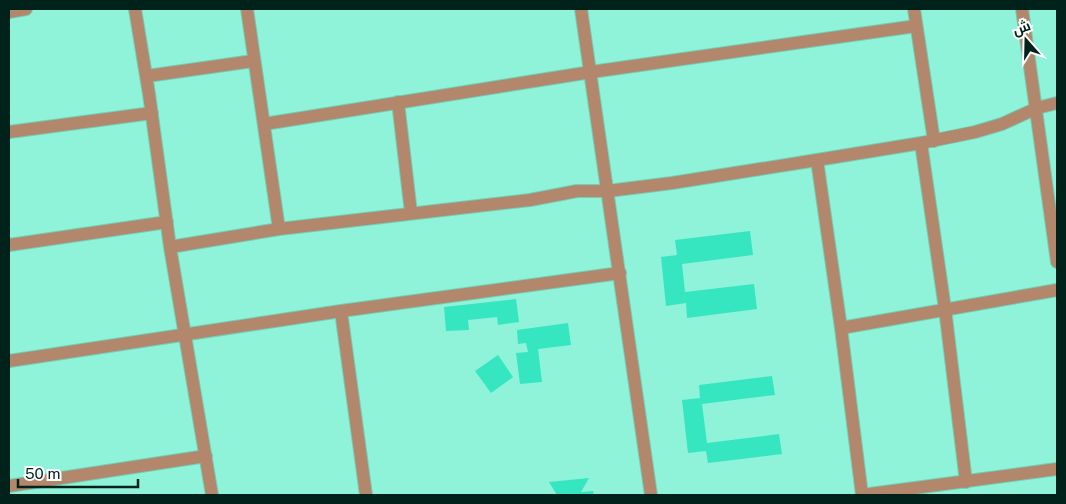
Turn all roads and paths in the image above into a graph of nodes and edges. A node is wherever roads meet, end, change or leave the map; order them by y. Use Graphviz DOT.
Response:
graph roads {
  1 [pos="26,9"];
  2 [pos="135,9"];
  3 [pos="247,9"];
  4 [pos="581,9"];
  5 [pos="914,9"];
  6 [pos="1022,9"];
  7 [pos="9,12"];
  8 [pos="916,26"];
  9 [pos="254,61"];
  10 [pos="591,72"];
  11 [pos="147,76"];
  12 [pos="398,102"];
  13 [pos="1057,103"];
  14 [pos="1037,108"];
  15 [pos="152,113"];
  16 [pos="264,124"];
  17 [pos="9,132"];
  18 [pos="934,141"];
  19 [pos="921,143"];
  20 [pos="817,160"];
  21 [pos="608,191"];
  22 [pos="1053,209"];
  23 [pos="411,213"];
  24 [pos="167,222"];
  25 [pos="279,229"];
  26 [pos="9,245"];
  27 [pos="170,247"];
  28 [pos="1057,262"];
  29 [pos="620,273"];
  30 [pos="1057,290"];
  31 [pos="945,309"];
  32 [pos="341,311"];
  33 [pos="841,328"];
  34 [pos="184,336"];
  35 [pos="9,361"];
  36 [pos="206,456"];
  37 [pos="1057,469"];
  38 [pos="966,482"];
  39 [pos="9,486"];
  40 [pos="212,495"];
  41 [pos="366,495"];
  42 [pos="651,495"];
  43 [pos="862,495"];
  1 -- 7 [label="street"];
  2 -- 11 [label="street"];
  3 -- 9 [label="street"];
  4 -- 10 [label="street"];
  5 -- 8 [label="street"];
  6 -- 14 [label="street"];
  8 -- 10 [label="street"];
  8 -- 18 [label="street"];
  9 -- 11 [label="street"];
  9 -- 16 [label="street"];
  10 -- 12 [label="street"];
  10 -- 21 [label="street"];
  11 -- 15 [label="street"];
  12 -- 16 [label="street"];
  12 -- 23 [label="street"];
  13 -- 14 [label="street"];
  14 -- 18 [label="street"];
  14 -- 22 [label="street"];
  15 -- 17 [label="street"];
  15 -- 24 [label="street"];
  16 -- 25 [label="street"];
  18 -- 19 [label="street"];
  19 -- 20 [label="street"];
  19 -- 31 [label="street"];
  20 -- 21 [label="street"];
  20 -- 33 [label="street"];
  21 -- 23 [label="street"];
  21 -- 29 [label="street"];
  22 -- 28 [label="street"];
  23 -- 25 [label="street"];
  24 -- 26 [label="street"];
  24 -- 27 [label="street"];
  25 -- 27 [label="street"];
  27 -- 34 [label="street"];
  29 -- 32 [label="street"];
  29 -- 42 [label="street"];
  30 -- 31 [label="street"];
  31 -- 33 [label="street"];
  31 -- 38 [label="street"];
  32 -- 34 [label="street"];
  32 -- 41 [label="street"];
  33 -- 43 [label="street"];
  34 -- 35 [label="street"];
  34 -- 36 [label="street"];
  36 -- 39 [label="street"];
  36 -- 40 [label="street"];
  37 -- 38 [label="street"];
  38 -- 43 [label="street"];
}
